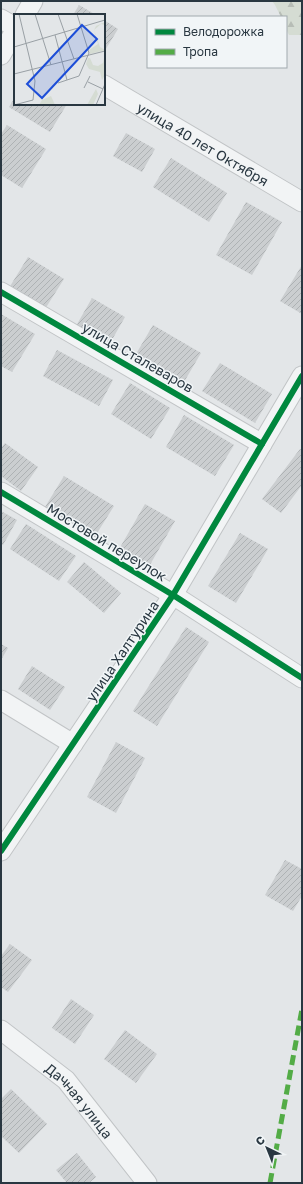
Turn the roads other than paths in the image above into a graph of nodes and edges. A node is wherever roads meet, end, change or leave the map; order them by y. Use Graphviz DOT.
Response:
graph roads {
  1 [pos="33,1"];
  2 [pos="26,14"];
  3 [pos="1,19"];
  4 [pos="14,26"];
  5 [pos="14,33"];
  6 [pos="1,55"];
  7 [pos="105,86"];
  8 [pos="302,202"];
  9 [pos="1,292"];
  10 [pos="302,376"];
  11 [pos="262,444"];
  12 [pos="1,492"];
  13 [pos="174,596"];
  14 [pos="302,678"];
  15 [pos="1,700"];
  16 [pos="73,744"];
  17 [pos="1,851"];
  18 [pos="1,1030"];
  19 [pos="147,1183"];
  1 -- 2 [label="street"];
  3 -- 4 [label="street"];
  5 -- 6 [label="street"];
  7 -- 8 [label="street, улица 40 лет Октября"];
  9 -- 11 [label="street, улица Сталеваров"];
  10 -- 11 [label="street, улица Халтурина"];
  11 -- 13 [label="street, улица Халтурина"];
  12 -- 13 [label="street, Мостовой переулок"];
  13 -- 14 [label="street, Мостовой переулок"];
  13 -- 16 [label="street, улица Халтурина"];
  15 -- 16 [label="street"];
  16 -- 17 [label="street, улица Халтурина"];
  18 -- 19 [label="street, Дачная улица"];
}
